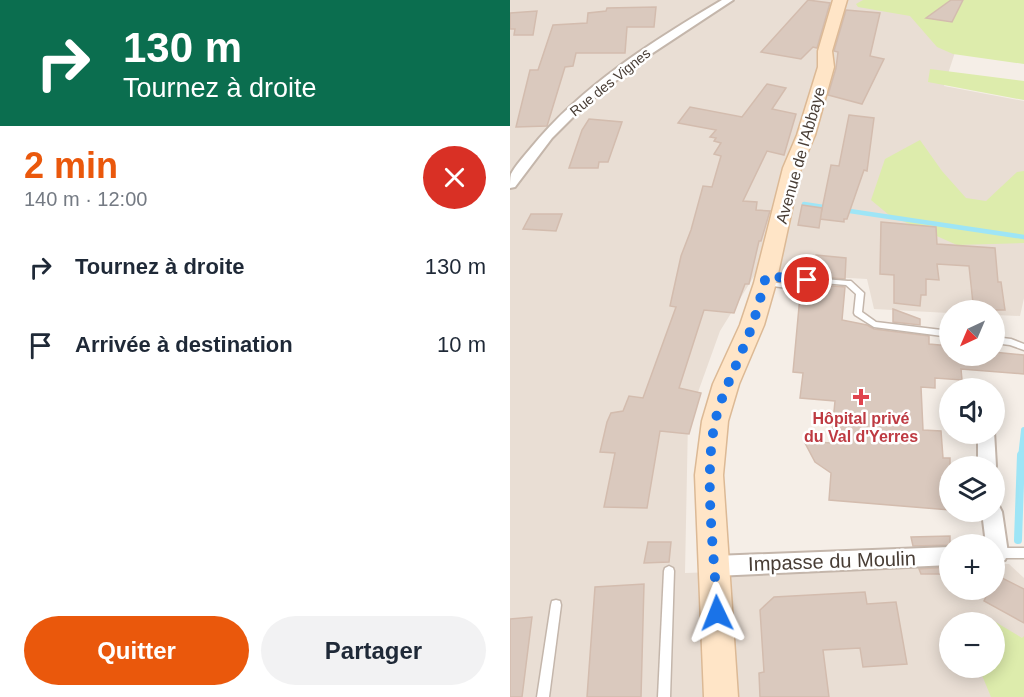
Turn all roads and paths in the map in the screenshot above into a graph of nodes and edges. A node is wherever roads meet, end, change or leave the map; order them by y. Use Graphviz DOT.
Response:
graph roads {
  1 [pos="728,0"];
  2 [pos="840,0"];
  3 [pos="510,184"];
  4 [pos="766,280"];
  5 [pos="801,288"];
  6 [pos="939,333"];
  7 [pos="1005,341"];
  8 [pos="1024,347"];
  9 [pos="1005,553"];
  10 [pos="1024,553"];
  11 [pos="939,556"];
  12 [pos="715,566"];
  13 [pos="669,571"];
  14 [pos="556,605"];
  15 [pos="543,697"];
  16 [pos="664,697"];
  17 [pos="720,697"];
  1 -- 3 [label="street, Rue des Vignes"];
  2 -- 4 [label="street, Avenue de l'Abbaye"];
  4 -- 5 [label="lane"];
  4 -- 6 [label="lane"];
  4 -- 12 [label="street, Avenue de l'Abbaye"];
  7 -- 8 [label="lane"];
  9 -- 10 [label="lane"];
  11 -- 12 [label="street, Impasse du Moulin"];
  12 -- 17 [label="street, Avenue de l'Abbaye"];
  13 -- 16 [label="lane"];
  14 -- 15 [label="lane"];
}
